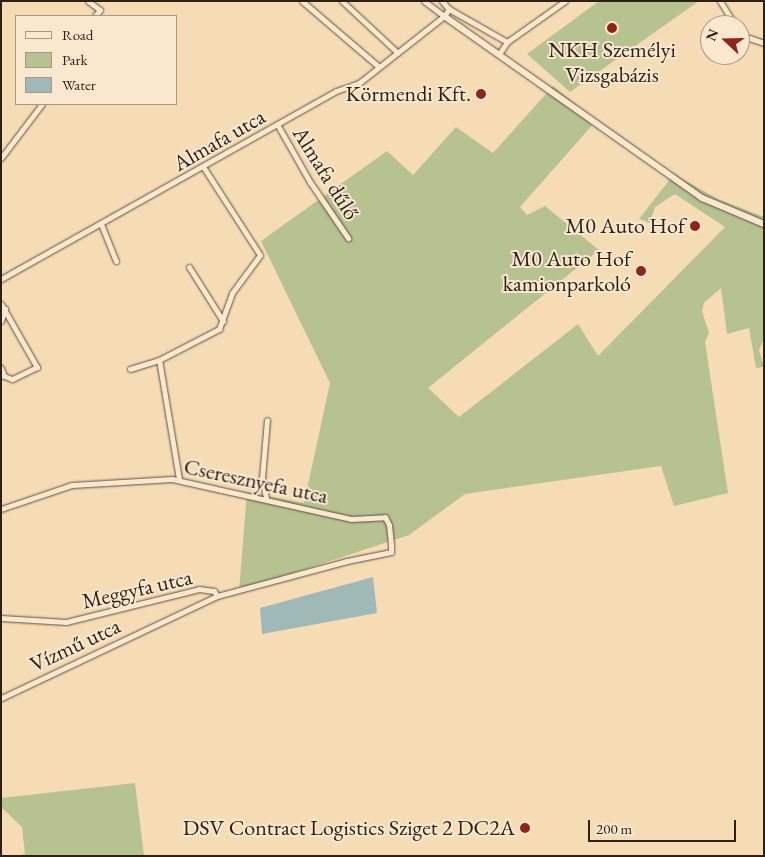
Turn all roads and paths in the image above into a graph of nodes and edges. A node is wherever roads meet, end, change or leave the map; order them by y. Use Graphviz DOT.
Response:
graph roads {
  1 [pos="88,1"];
  2 [pos="302,1"];
  3 [pos="342,1"];
  4 [pos="424,1"];
  5 [pos="442,1"];
  6 [pos="565,1"];
  7 [pos="720,1"];
  8 [pos="449,9"];
  9 [pos="96,15"];
  10 [pos="729,15"];
  11 [pos="444,16"];
  12 [pos="750,39"];
  13 [pos="507,42"];
  14 [pos="764,43"];
  15 [pos="398,53"];
  16 [pos="499,54"];
  17 [pos="379,67"];
  18 [pos="41,105"];
  19 [pos="277,124"];
  20 [pos="1,158"];
  21 [pos="204,168"];
  22 [pos="101,224"];
  23 [pos="764,224"];
  24 [pos="348,238"];
  25 [pos="116,261"];
  26 [pos="189,267"];
  27 [pos="1,280"];
  28 [pos="3,307"];
  29 [pos="1,321"];
  30 [pos="223,321"];
  31 [pos="159,360"];
  32 [pos="1,368"];
  33 [pos="130,369"];
  34 [pos="267,420"];
  35 [pos="179,479"];
  36 [pos="266,498"];
  37 [pos="1,510"];
  38 [pos="392,552"];
  39 [pos="217,596"];
  40 [pos="1,618"];
  41 [pos="1,698"];
  1 -- 9 [label="street"];
  2 -- 17 [label="street"];
  3 -- 15 [label="street"];
  4 -- 11 [label="street"];
  5 -- 8 [label="street"];
  6 -- 13 [label="street"];
  7 -- 10 [label="street"];
  8 -- 11 [label="street, Almafa utca"];
  8 -- 13 [label="street"];
  11 -- 15 [label="street, Almafa utca"];
  11 -- 16 [label="street"];
  12 -- 14 [label="street"];
  13 -- 16 [label="street"];
  15 -- 17 [label="street, Almafa utca"];
  16 -- 23 [label="street"];
  17 -- 19 [label="street, Almafa utca"];
  18 -- 20 [label="street"];
  19 -- 21 [label="street, Almafa utca"];
  19 -- 24 [label="street, Almafa dűlő"];
  21 -- 22 [label="street, Almafa utca"];
  21 -- 30 [label="street"];
  22 -- 25 [label="street"];
  22 -- 27 [label="street, Almafa utca"];
  26 -- 30 [label="street"];
  28 -- 29 [label="street"];
  28 -- 32 [label="street"];
  30 -- 31 [label="street"];
  31 -- 33 [label="street"];
  31 -- 35 [label="street"];
  34 -- 36 [label="street"];
  35 -- 36 [label="street, Cseresznyefa utca"];
  35 -- 37 [label="street, Cseresznyefa utca"];
  36 -- 38 [label="street, Cseresznyefa utca"];
  38 -- 39 [label="street, Meggyfa utca"];
  39 -- 40 [label="street, Meggyfa utca"];
  39 -- 41 [label="street, Vízmű utca"];
}
